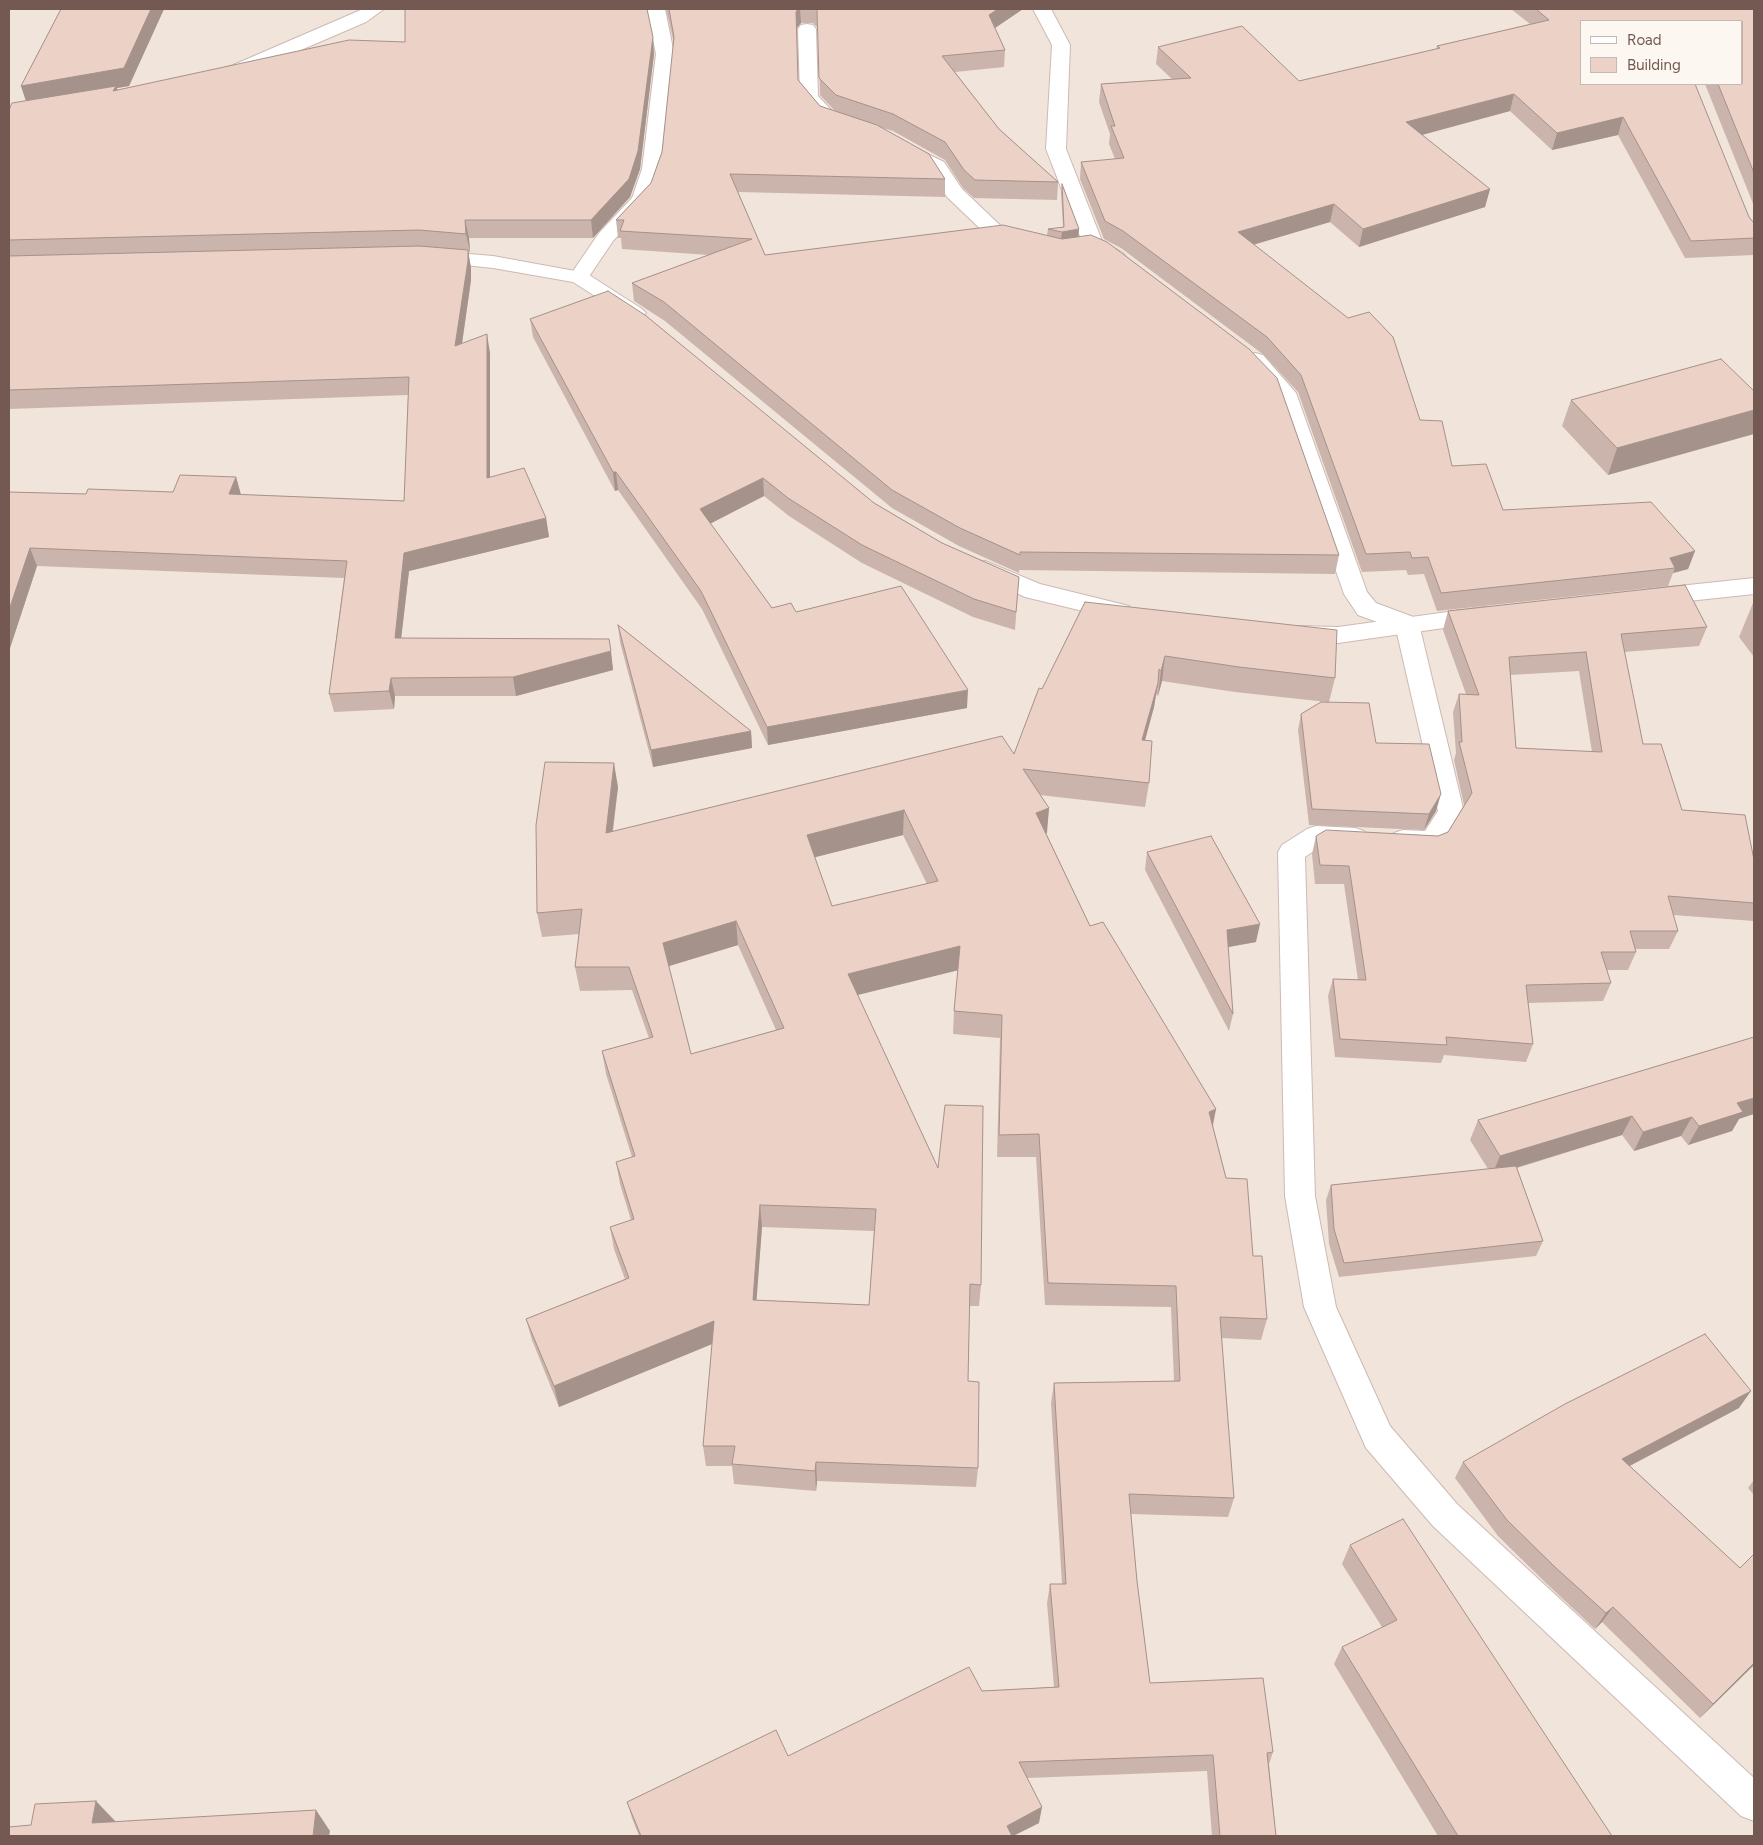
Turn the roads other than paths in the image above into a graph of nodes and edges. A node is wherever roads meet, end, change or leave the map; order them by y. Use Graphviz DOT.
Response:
graph roads {
  1 [pos="376,9"];
  2 [pos="656,9"];
  3 [pos="1042,9"];
  4 [pos="807,29"];
  5 [pos="215,76"];
  6 [pos="853,126"];
  7 [pos="885,137"];
  8 [pos="1043,245"];
  9 [pos="413,256"];
  10 [pos="1128,266"];
  11 [pos="579,277"];
  12 [pos="656,327"];
  13 [pos="1240,349"];
  14 [pos="967,561"];
  15 [pos="1754,586"];
  16 [pos="1625,600"];
  17 [pos="1506,613"];
  18 [pos="1144,615"];
  19 [pos="1407,624"];
  20 [pos="1274,633"];
  21 [pos="1754,1803"];
  1 -- 5 [label="street"];
  2 -- 11 [label="street"];
  3 -- 10 [label="street"];
  4 -- 6 [label="street"];
  7 -- 8 [label="street"];
  9 -- 11 [label="street"];
  11 -- 12 [label="street"];
  13 -- 19 [label="street"];
  14 -- 18 [label="street"];
  15 -- 16 [label="street"];
  17 -- 19 [label="street"];
  19 -- 20 [label="street"];
  19 -- 21 [label="street"];
}
